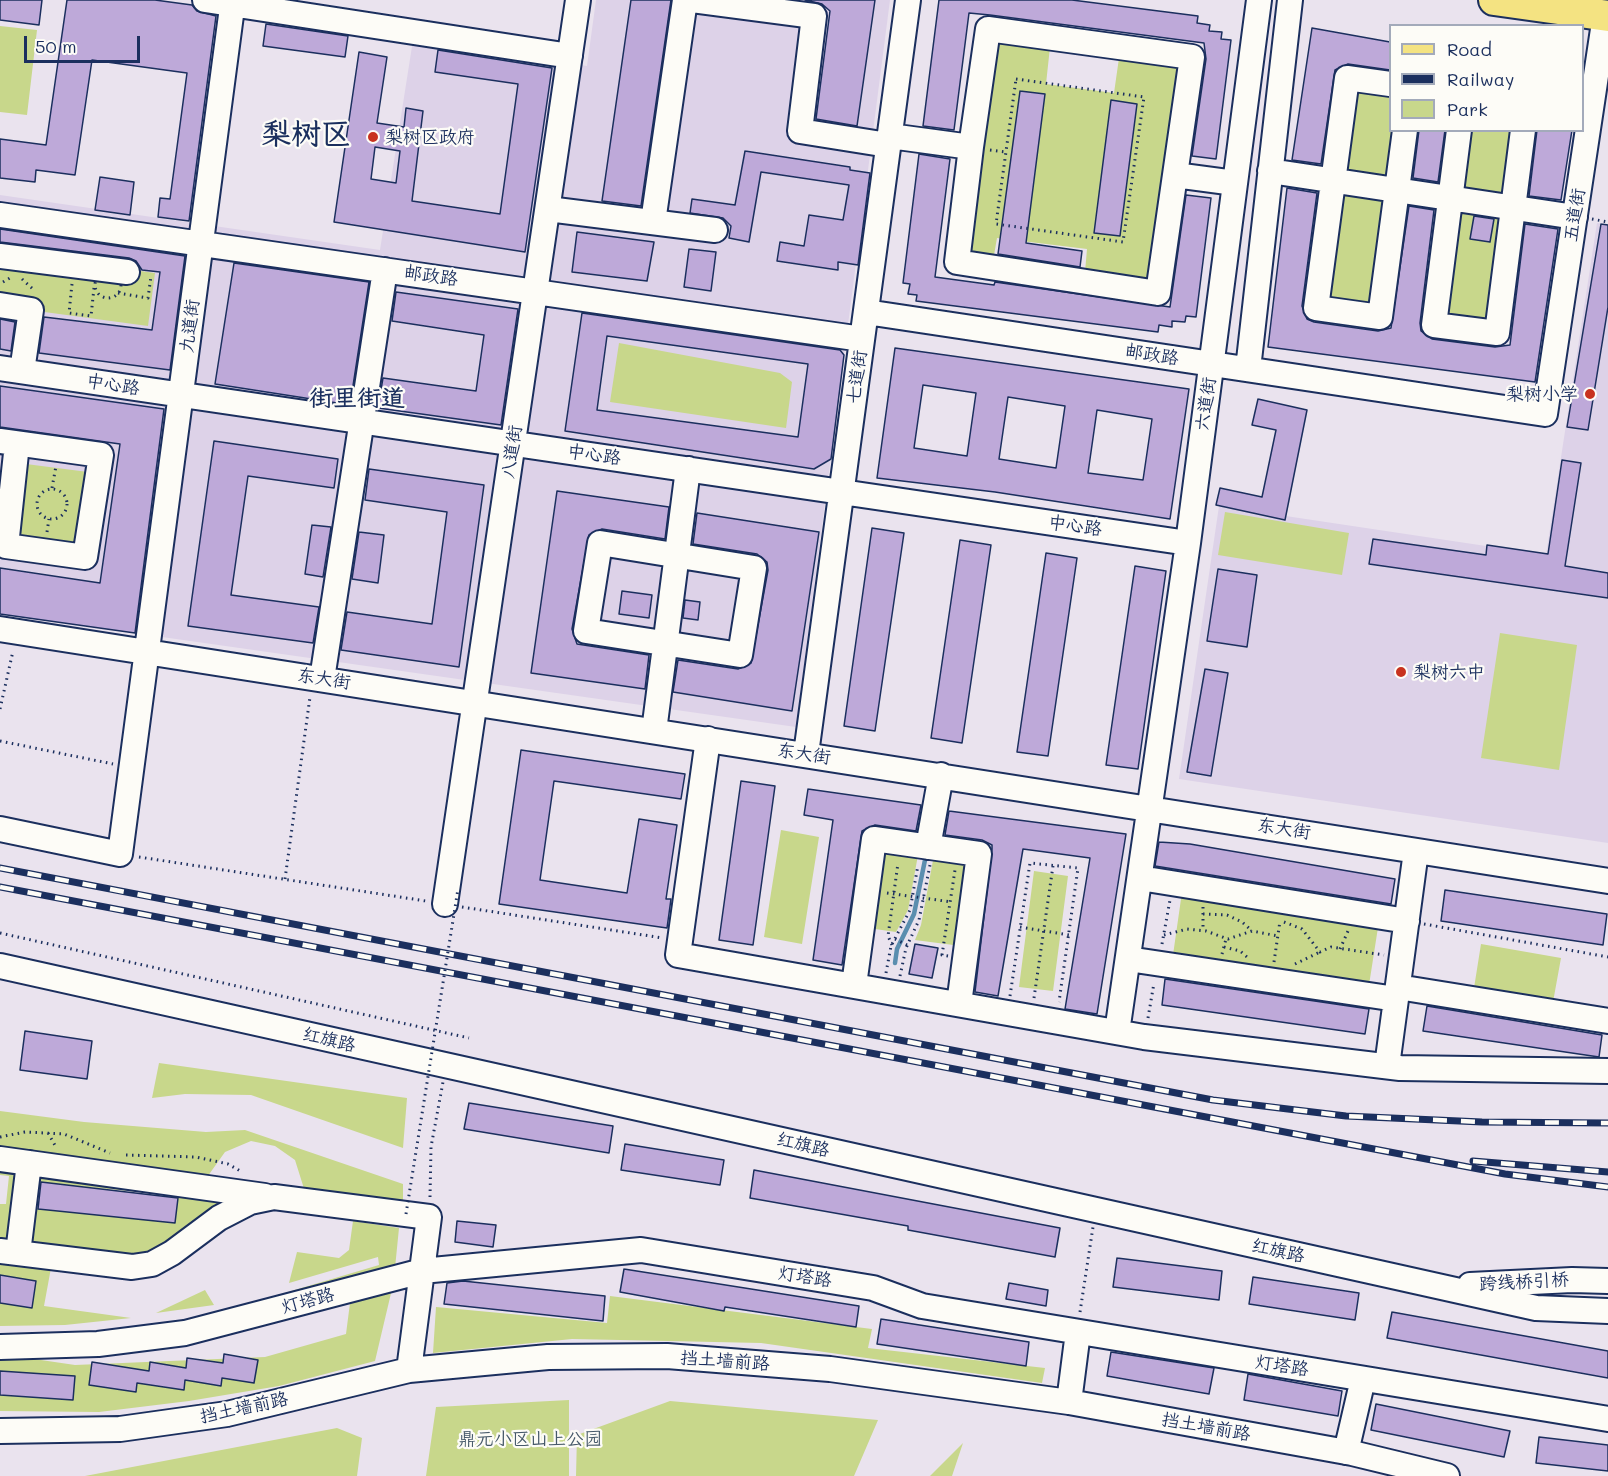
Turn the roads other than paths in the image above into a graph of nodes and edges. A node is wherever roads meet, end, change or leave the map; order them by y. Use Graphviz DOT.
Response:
graph roads {
  1 [pos="205,0"];
  2 [pos="578,0"];
  3 [pos="685,0"];
  4 [pos="692,0"];
  5 [pos="908,0"];
  6 [pos="1260,0"];
  7 [pos="1290,0"];
  8 [pos="1494,0"];
  9 [pos="233,2"];
  10 [pos="1607,16"];
  11 [pos="570,56"];
  12 [pos="1389,84"];
  13 [pos="1405,132"];
  14 [pos="1459,132"];
  15 [pos="1523,132"];
  16 [pos="889,140"];
  17 [pos="971,147"];
  18 [pos="1270,171"];
  19 [pos="1175,175"];
  20 [pos="1333,181"];
  21 [pos="1235,183"];
  22 [pos="1397,190"];
  23 [pos="1450,198"];
  24 [pos="1513,208"];
  25 [pos="548,209"];
  26 [pos="0,215"];
  27 [pos="1575,217"];
  28 [pos="653,222"];
  29 [pos="715,230"];
  30 [pos="201,243"];
  31 [pos="0,266"];
  32 [pos="386,270"];
  33 [pos="132,280"];
  34 [pos="536,292"];
  35 [pos="1,293"];
  36 [pos="866,312"];
  37 [pos="862,339"];
  38 [pos="1212,364"];
  39 [pos="11,369"];
  40 [pos="1248,369"];
  41 [pos="181,395"];
  42 [pos="1545,414"];
  43 [pos="362,421"];
  44 [pos="9,442"];
  45 [pos="513,444"];
  46 [pos="688,469"];
  47 [pos="842,491"];
  48 [pos="1188,543"];
  49 [pos="3,549"];
  50 [pos="676,555"];
  51 [pos="9,630"];
  52 [pos="665,643"];
  53 [pos="148,652"];
  54 [pos="317,678"];
  55 [pos="475,703"];
  56 [pos="654,730"];
  57 [pos="708,739"];
  58 [pos="806,754"];
  59 [pos="941,775"];
  60 [pos="1150,808"];
  61 [pos="0,829"];
  62 [pos="921,846"];
  63 [pos="1416,851"];
  64 [pos="1140,878"];
  65 [pos="1608,881"];
  66 [pos="451,896"];
  67 [pos="1407,921"];
  68 [pos="1128,959"];
  69 [pos="0,966"];
  70 [pos="854,985"];
  71 [pos="1397,993"];
  72 [pos="959,1004"];
  73 [pos="1608,1008"];
  74 [pos="1608,1014"];
  75 [pos="1608,1021"];
  76 [pos="1117,1032"];
  77 [pos="1387,1066"];
  78 [pos="1608,1071"];
  79 [pos="0,1159"];
  80 [pos="29,1163"];
  81 [pos="274,1197"];
  82 [pos="9,1252"];
  83 [pos="422,1271"];
  84 [pos="1608,1281"];
  85 [pos="1440,1287"];
  86 [pos="1608,1311"];
  87 [pos="1078,1332"];
  88 [pos="0,1347"];
  89 [pos="409,1370"];
  90 [pos="1363,1379"];
  91 [pos="1069,1402"];
  92 [pos="1608,1419"];
  93 [pos="0,1431"];
  94 [pos="1346,1452"];
  95 [pos="1447,1476"];
  1 -- 9 [label="street"];
  2 -- 11 [label="street, 八道街"];
  3 -- 28 [label="street"];
  4 -- 16 [label="street"];
  5 -- 16 [label="street, 七道街"];
  6 -- 21 [label="street, 六道街"];
  7 -- 18 [label="street"];
  8 -- 10 [label="main road"];
  9 -- 11 [label="street"];
  9 -- 30 [label="street, 九道街"];
  10 -- 27 [label="street, 五道街"];
  11 -- 25 [label="street, 八道街"];
  12 -- 20 [label="street"];
  13 -- 22 [label="street"];
  14 -- 23 [label="street"];
  15 -- 24 [label="street"];
  16 -- 17 [label="street"];
  16 -- 36 [label="street, 七道街"];
  17 -- 19 [label="street"];
  17 -- 19 [label="street"];
  18 -- 20 [label="street"];
  18 -- 40 [label="street"];
  19 -- 21 [label="street"];
  20 -- 22 [label="street"];
  20 -- 22 [label="street"];
  21 -- 38 [label="street, 六道街"];
  22 -- 23 [label="street"];
  23 -- 24 [label="street"];
  23 -- 24 [label="street"];
  24 -- 27 [label="street"];
  25 -- 28 [label="street"];
  25 -- 34 [label="street, 八道街"];
  26 -- 30 [label="street, 邮政路"];
  27 -- 42 [label="street, 五道街"];
  28 -- 29 [label="street"];
  30 -- 32 [label="street, 邮政路"];
  30 -- 41 [label="street, 九道街"];
  31 -- 33 [label="street"];
  32 -- 34 [label="street, 邮政路"];
  32 -- 43 [label="street"];
  34 -- 37 [label="street, 邮政路"];
  34 -- 45 [label="street, 八道街"];
  35 -- 39 [label="street"];
  36 -- 37 [label="street, 七道街"];
  36 -- 38 [label="street, 邮政路"];
  37 -- 47 [label="street, 七道街"];
  38 -- 40 [label="street, 邮政路"];
  38 -- 48 [label="street, 六道街"];
  39 -- 41 [label="street, 中心路"];
  40 -- 42 [label="street, 邮政路"];
  41 -- 43 [label="street, 中心路"];
  41 -- 53 [label="street, 九道街"];
  43 -- 45 [label="street, 中心路"];
  43 -- 54 [label="street"];
  44 -- 49 [label="street"];
  44 -- 49 [label="street"];
  45 -- 46 [label="street, 中心路"];
  45 -- 55 [label="street, 八道街"];
  46 -- 47 [label="street, 中心路"];
  46 -- 50 [label="street"];
  47 -- 48 [label="street, 中心路"];
  47 -- 58 [label="street, 七道街"];
  48 -- 60 [label="street, 六道街"];
  50 -- 52 [label="street"];
  50 -- 52 [label="street"];
  50 -- 52 [label="street"];
  51 -- 53 [label="street, 东大街"];
  52 -- 56 [label="street"];
  53 -- 54 [label="street, 东大街"];
  53 -- 61 [label="street, 九道街"];
  54 -- 55 [label="street, 东大街"];
  55 -- 56 [label="street, 东大街"];
  55 -- 66 [label="street, 八道街"];
  56 -- 57 [label="street, 东大街"];
  57 -- 58 [label="street, 东大街"];
  57 -- 70 [label="street"];
  58 -- 59 [label="street, 东大街"];
  59 -- 60 [label="street, 东大街"];
  59 -- 62 [label="street"];
  60 -- 63 [label="street, 东大街"];
  60 -- 64 [label="street, 六道街"];
  62 -- 70 [label="street"];
  62 -- 72 [label="street"];
  63 -- 65 [label="street, 东大街"];
  63 -- 67 [label="street"];
  64 -- 67 [label="street"];
  64 -- 68 [label="street, 六道街"];
  67 -- 71 [label="street"];
  68 -- 71 [label="street"];
  68 -- 76 [label="street, 六道街"];
  69 -- 85 [label="street, 红旗路"];
  70 -- 72 [label="street"];
  71 -- 75 [label="street"];
  71 -- 77 [label="street"];
  72 -- 76 [label="street"];
  73 -- 74 [label="street"];
  76 -- 77 [label="street"];
  77 -- 78 [label="street"];
  79 -- 80 [label="street"];
  80 -- 81 [label="street"];
  80 -- 82 [label="street"];
  81 -- 82 [label="street"];
  81 -- 83 [label="street"];
  83 -- 87 [label="street, 灯塔路"];
  83 -- 88 [label="street, 灯塔路"];
  83 -- 89 [label="street"];
  84 -- 85 [label="street, 跨线桥引桥"];
  85 -- 86 [label="street, 红旗路"];
  87 -- 90 [label="street, 灯塔路"];
  87 -- 91 [label="street"];
  89 -- 91 [label="street, 挡土墙前路"];
  89 -- 93 [label="street, 挡土墙前路"];
  90 -- 92 [label="street, 灯塔路"];
  90 -- 94 [label="street"];
  91 -- 94 [label="street, 挡土墙前路"];
  94 -- 95 [label="street, 挡土墙前路"];
}
